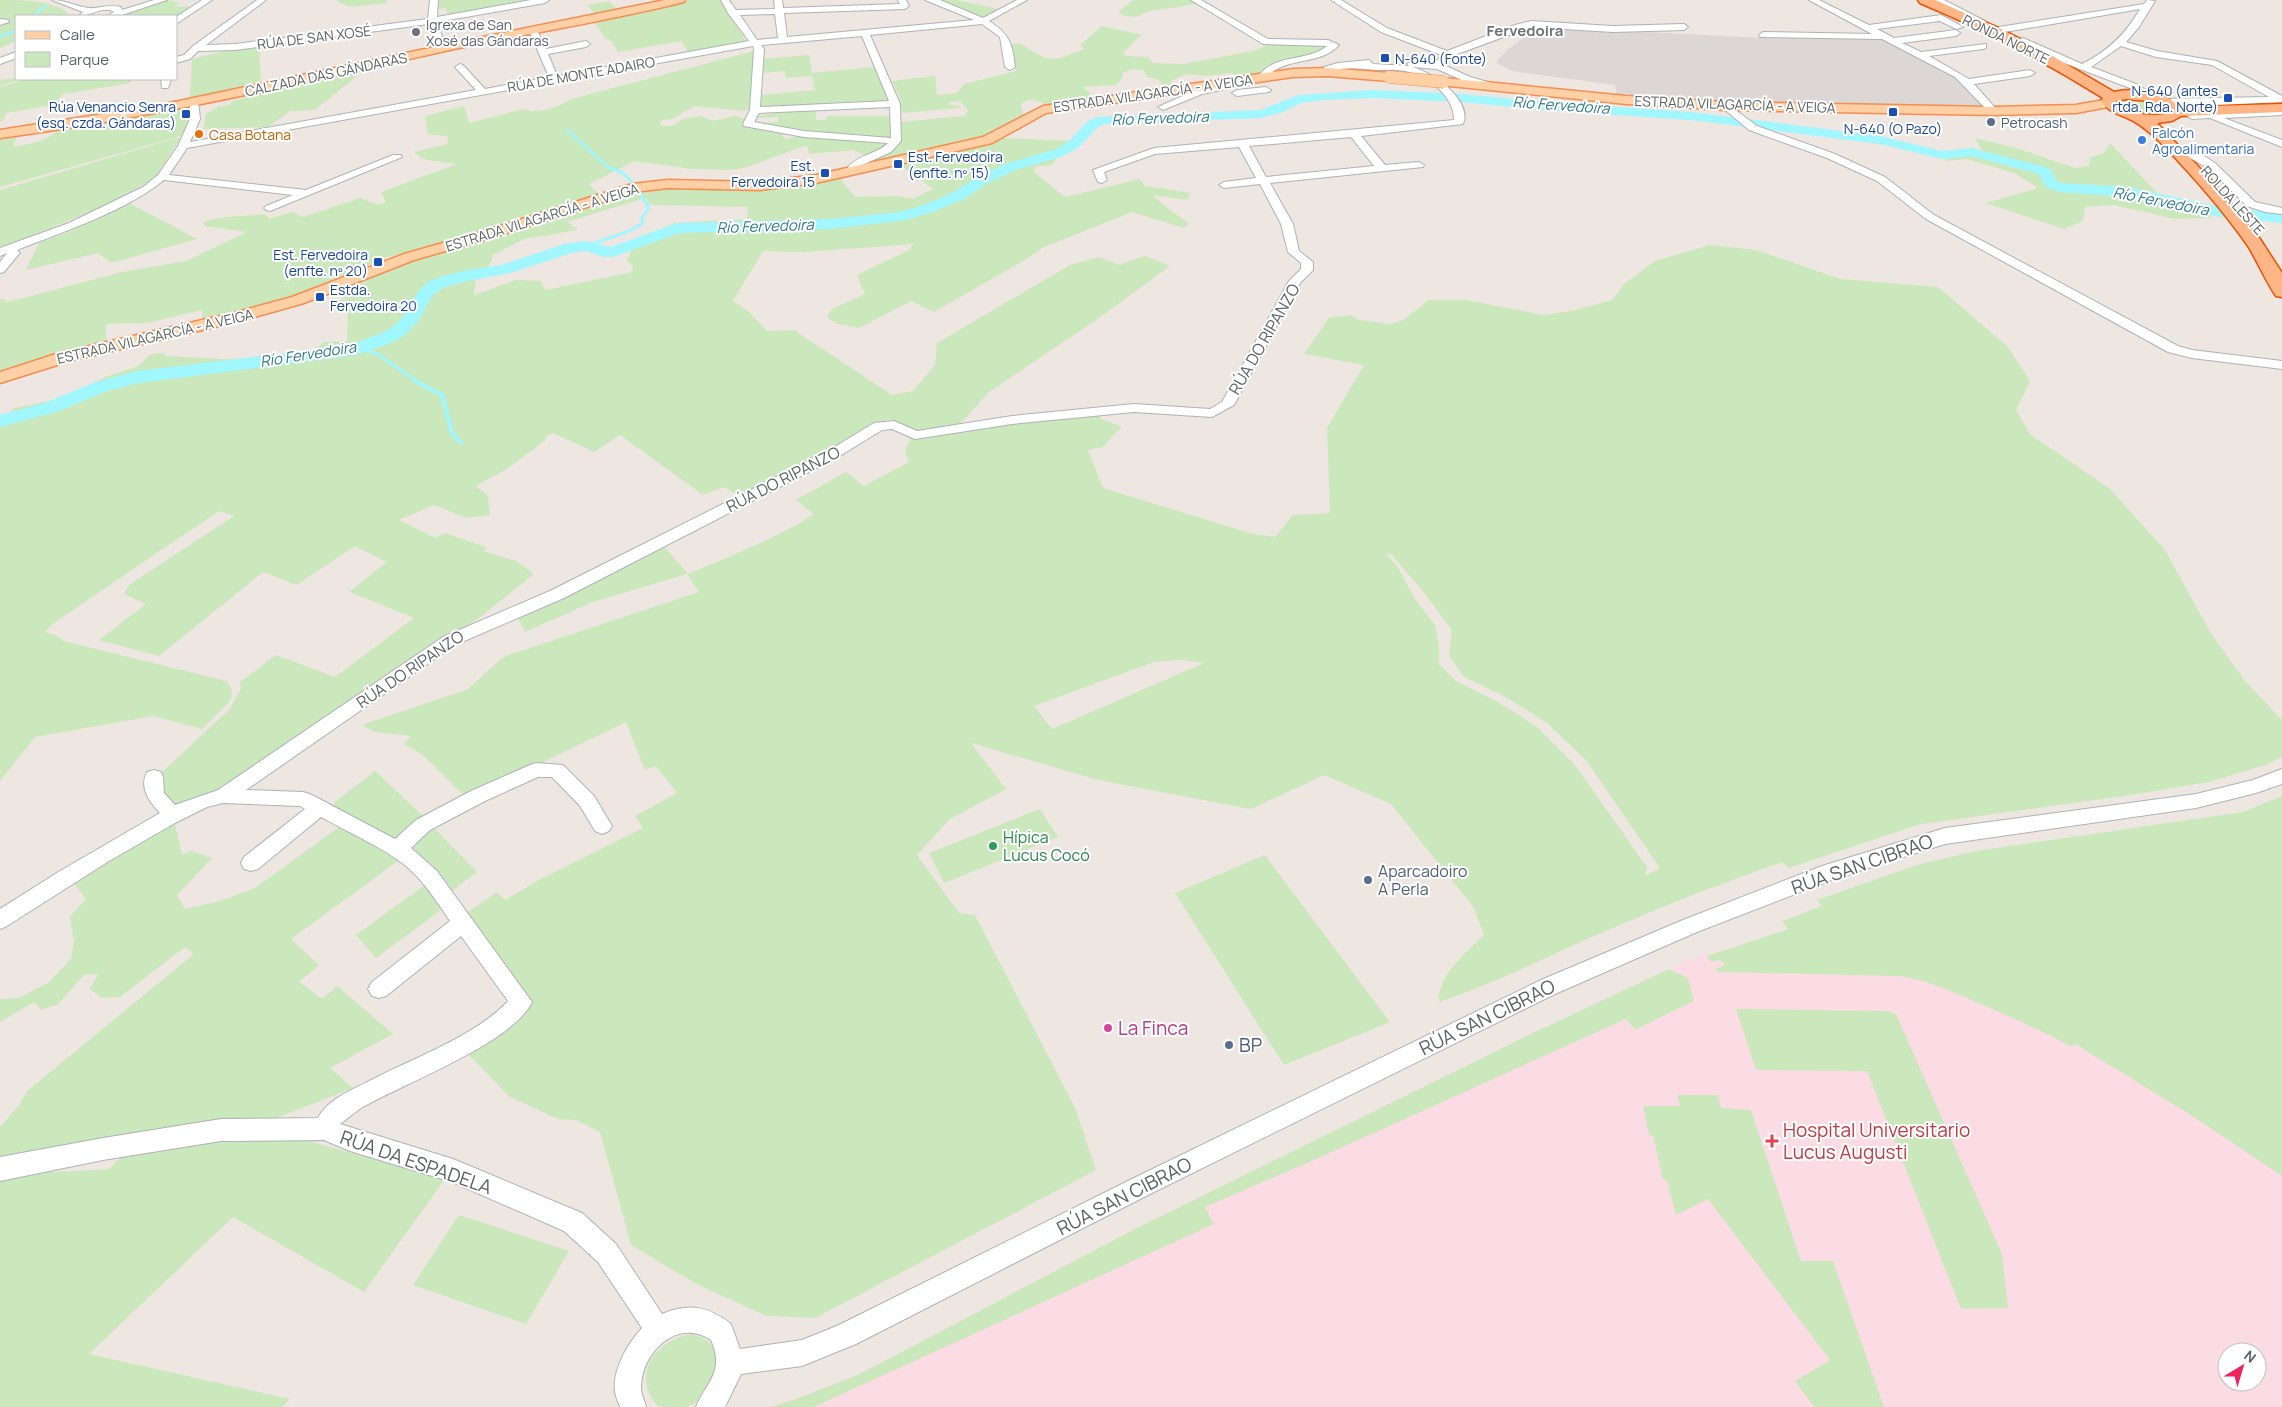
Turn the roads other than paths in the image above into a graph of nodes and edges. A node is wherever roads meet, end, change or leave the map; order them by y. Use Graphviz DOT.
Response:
graph roads {
  1 [pos="56,0"];
  2 [pos="163,0"];
  3 [pos="208,0"];
  4 [pos="262,0"];
  5 [pos="434,0"];
  6 [pos="545,0"];
  7 [pos="680,0"];
  8 [pos="725,0"];
  9 [pos="778,0"];
  10 [pos="902,0"];
  11 [pos="929,0"];
  12 [pos="1020,0"];
  13 [pos="1195,0"];
  14 [pos="1335,0"];
  15 [pos="1814,0"];
  16 [pos="1924,0"];
  17 [pos="1937,0"];
  18 [pos="123,3"];
  19 [pos="2149,3"];
  20 [pos="779,10"];
  21 [pos="114,12"];
  22 [pos="732,12"];
  23 [pos="86,14"];
  24 [pos="178,20"];
  25 [pos="432,21"];
  26 [pos="981,22"];
  27 [pos="1684,27"];
  28 [pos="1868,28"];
  29 [pos="533,30"];
  30 [pos="1999,30"];
  31 [pos="865,33"];
  32 [pos="1763,36"];
  33 [pos="1884,36"];
  34 [pos="783,40"];
  35 [pos="1893,41"];
  36 [pos="755,43"];
  37 [pos="2120,43"];
  38 [pos="586,44"];
  39 [pos="1983,46"];
  40 [pos="196,48"];
  41 [pos="441,48"];
  42 [pos="542,52"];
  43 [pos="15,55"];
  44 [pos="1920,55"];
  45 [pos="178,59"];
  46 [pos="0,61"];
  47 [pos="1442,61"];
  48 [pos="1382,62"];
  49 [pos="1359,64"];
  50 [pos="2060,66"];
  51 [pos="460,67"];
  52 [pos="1010,67"];
  53 [pos="2083,67"];
  54 [pos="1331,69"];
  55 [pos="2030,73"];
  56 [pos="554,79"];
  57 [pos="1250,79"];
  58 [pos="1967,82"];
  59 [pos="1266,83"];
  60 [pos="1505,88"];
  61 [pos="1214,90"];
  62 [pos="483,92"];
  63 [pos="2137,93"];
  64 [pos="2110,100"];
  65 [pos="193,102"];
  66 [pos="2282,102"];
  67 [pos="895,104"];
  68 [pos="1726,106"];
  69 [pos="1163,107"];
  70 [pos="2076,109"];
  71 [pos="2169,109"];
  72 [pos="755,110"];
  73 [pos="1993,111"];
  74 [pos="2282,112"];
  75 [pos="2131,115"];
  76 [pos="2209,115"];
  77 [pos="1352,133"];
  78 [pos="0,134"];
  79 [pos="896,141"];
  80 [pos="1242,143"];
  81 [pos="2282,144"];
  82 [pos="183,146"];
  83 [pos="2192,155"];
  84 [pos="398,157"];
  85 [pos="1419,165"];
  86 [pos="1382,168"];
  87 [pos="856,169"];
  88 [pos="162,177"];
  89 [pos="1102,180"];
  90 [pos="1263,181"];
  91 [pos="1224,185"];
  92 [pos="307,194"];
  93 [pos="270,208"];
  94 [pos="2282,211"];
  95 [pos="2241,216"];
  96 [pos="5,251"];
  97 [pos="2282,260"];
  98 [pos="0,269"];
  99 [pos="2282,292"];
  100 [pos="2282,365"];
  101 [pos="0,378"];
  102 [pos="2282,776"];
  103 [pos="154,777"];
  104 [pos="224,796"];
  105 [pos="321,807"];
  106 [pos="173,815"];
  107 [pos="602,826"];
  108 [pos="397,849"];
  109 [pos="251,863"];
  110 [pos="0,920"];
  111 [pos="464,922"];
  112 [pos="379,989"];
  113 [pos="521,1002"];
  114 [pos="325,1129"];
  115 [pos="0,1169"];
  116 [pos="658,1330"];
  117 [pos="730,1362"];
  118 [pos="633,1407"];
  119 [pos="709,1407"];
  1 -- 23 [label="street"];
  2 -- 21 [label="street"];
  3 -- 24 [label="street"];
  4 -- 40 [label="street"];
  5 -- 25 [label="street"];
  6 -- 25 [label="street, RÚA DE SAN XOSÉ"];
  7 -- 29 [label="main road, CALZADA DAS GÁNDARAS"];
  8 -- 22 [label="street"];
  9 -- 20 [label="street"];
  10 -- 20 [label="street"];
  11 -- 26 [label="street"];
  12 -- 26 [label="street"];
  13 -- 59 [label="street"];
  14 -- 47 [label="street"];
  15 -- 28 [label="street"];
  16 -- 50 [label="highway, RONDA NORTE"];
  17 -- 30 [label="street"];
  18 -- 21 [label="street"];
  19 -- 30 [label="street"];
  19 -- 37 [label="street"];
  20 -- 22 [label="street"];
  20 -- 34 [label="street"];
  21 -- 23 [label="street"];
  22 -- 36 [label="street"];
  25 -- 40 [label="street, RÚA DE SAN XOSÉ"];
  25 -- 41 [label="street"];
  26 -- 31 [label="street, RÚA DE MONTE ADAIRO"];
  26 -- 52 [label="street"];
  27 -- 47 [label="street"];
  28 -- 33 [label="street"];
  28 -- 35 [label="street"];
  29 -- 41 [label="main road, CALZADA DAS GÁNDARAS"];
  29 -- 42 [label="street"];
  30 -- 53 [label="street"];
  31 -- 34 [label="street, RÚA DE MONTE ADAIRO"];
  31 -- 67 [label="street"];
  32 -- 33 [label="street"];
  33 -- 35 [label="street"];
  34 -- 36 [label="street, RÚA DE MONTE ADAIRO"];
  35 -- 44 [label="street"];
  36 -- 56 [label="street, RÚA DE MONTE ADAIRO"];
  36 -- 72 [label="street"];
  37 -- 53 [label="street"];
  37 -- 66 [label="street"];
  38 -- 42 [label="street"];
  39 -- 44 [label="street"];
  40 -- 45 [label="street"];
  41 -- 65 [label="main road, CALZADA DAS GÁNDARAS"];
  42 -- 56 [label="street"];
  43 -- 46 [label="street"];
  44 -- 58 [label="street"];
  47 -- 48 [label="street"];
  47 -- 48 [label="street"];
  47 -- 60 [label="street"];
  48 -- 49 [label="street"];
  49 -- 54 [label="street"];
  49 -- 77 [label="street"];
  50 -- 63 [label="highway, RONDA NORTE"];
  50 -- 64 [label="highway, RONDA NORTE"];
  51 -- 62 [label="street"];
  53 -- 63 [label="street"];
  54 -- 59 [label="main road, ESTRADA VILAGARCÍA - A VEIGA"];
  54 -- 60 [label="main road, ESTRADA VILAGARCÍA - A VEIGA, bridge"];
  55 -- 58 [label="street"];
  56 -- 62 [label="street, RÚA DE MONTE ADAIRO"];
  57 -- 59 [label="main road, ESTRADA VILAGARCÍA - A VEIGA"];
  57 -- 61 [label="street"];
  57 -- 87 [label="main road, ESTRADA VILAGARCÍA - A VEIGA"];
  58 -- 73 [label="street"];
  59 -- 61 [label="street"];
  60 -- 68 [label="main road, ESTRADA VILAGARCÍA - A VEIGA"];
  61 -- 69 [label="street"];
  62 -- 82 [label="street, RÚA DE MONTE ADAIRO"];
  63 -- 64 [label="highway, ESTRADA VILAGARCÍA - A VEIGA"];
  63 -- 71 [label="highway, ESTRADA VILAGARCÍA - A VEIGA"];
  64 -- 70 [label="main road, ESTRADA VILAGARCÍA - A VEIGA"];
  64 -- 75 [label="highway, ESTRADA VILAGARCÍA - A VEIGA"];
  65 -- 78 [label="main road, CALZADA DAS GÁNDARAS"];
  65 -- 82 [label="street"];
  66 -- 71 [label="highway, ESTRADA VILAGARCÍA - A VEIGA"];
  67 -- 72 [label="street"];
  67 -- 79 [label="street"];
  68 -- 73 [label="main road, ESTRADA VILAGARCÍA - A VEIGA"];
  68 -- 100 [label="street"];
  70 -- 73 [label="main road, ESTRADA VILAGARCÍA - A VEIGA"];
  70 -- 75 [label="main road, ESTRADA VILAGARCÍA - A VEIGA"];
  71 -- 75 [label="highway, ESTRADA VILAGARCÍA - A VEIGA"];
  71 -- 76 [label="street"];
  71 -- 83 [label="highway, ROLDA LESTE"];
  72 -- 79 [label="street"];
  74 -- 76 [label="street"];
  75 -- 95 [label="highway, ROLDA LESTE"];
  76 -- 81 [label="street"];
  77 -- 80 [label="street"];
  77 -- 86 [label="street"];
  79 -- 87 [label="street"];
  80 -- 89 [label="street"];
  80 -- 90 [label="street"];
  82 -- 88 [label="street"];
  83 -- 94 [label="street"];
  83 -- 95 [label="highway, ROLDA LESTE"];
  84 -- 92 [label="street"];
  85 -- 86 [label="street"];
  86 -- 90 [label="street"];
  87 -- 101 [label="main road, ESTRADA VILAGARCÍA - A VEIGA"];
  88 -- 92 [label="street"];
  88 -- 96 [label="street"];
  90 -- 91 [label="street"];
  90 -- 104 [label="street, RÚA DO RIPANZO"];
  92 -- 93 [label="street"];
  95 -- 97 [label="highway, ROLDA LESTE"];
  95 -- 99 [label="highway, ROLDA LESTE"];
  96 -- 98 [label="street"];
  102 -- 117 [label="street, RÚA SAN CIBRAO"];
  103 -- 106 [label="street"];
  104 -- 105 [label="street, RÚA DO RIPANZO"];
  104 -- 106 [label="street, RÚA DO RIPANZO"];
  105 -- 108 [label="street, RÚA DO RIPANZO"];
  105 -- 109 [label="street"];
  106 -- 110 [label="street, RÚA DO RIPANZO"];
  107 -- 108 [label="street"];
  108 -- 111 [label="street, RÚA DO RIPANZO"];
  111 -- 112 [label="street"];
  111 -- 113 [label="street, RÚA DO RIPANZO"];
  113 -- 114 [label="street, RÚA DA ESPADELA"];
  114 -- 115 [label="street, RÚA DA ESPADELA"];
  114 -- 116 [label="street, RÚA DA ESPADELA"];
  116 -- 117 [label="street"];
  116 -- 118 [label="street"];
  117 -- 119 [label="street"];
}
